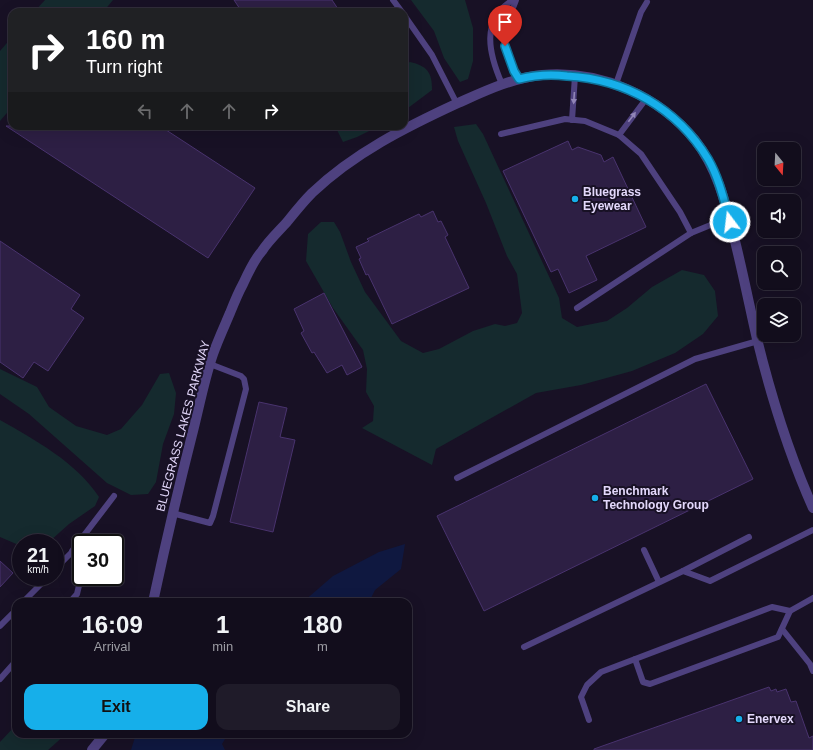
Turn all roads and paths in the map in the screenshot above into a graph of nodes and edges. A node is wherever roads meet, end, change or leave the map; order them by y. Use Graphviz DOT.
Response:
graph roads {
  1 [pos="515,0"];
  2 [pos="647,2"];
  3 [pos="408,21"];
  4 [pos="575,76"];
  5 [pos="519,79"];
  6 [pos="502,84"];
  7 [pos="616,84"];
  8 [pos="646,99"];
  9 [pos="457,104"];
  10 [pos="572,120"];
  11 [pos="408,127"];
  12 [pos="402,130"];
  13 [pos="501,134"];
  14 [pos="619,135"];
  15 [pos="730,222"];
  16 [pos="691,233"];
  17 [pos="576,308"];
  18 [pos="757,337"];
  19 [pos="757,341"];
  20 [pos="758,342"];
  21 [pos="210,364"];
  22 [pos="457,478"];
  23 [pos="114,496"];
  24 [pos="813,508"];
  25 [pos="172,513"];
  26 [pos="813,530"];
  27 [pos="86,534"];
  28 [pos="749,537"];
  29 [pos="644,550"];
  30 [pos="72,552"];
  31 [pos="64,560"];
  32 [pos="683,571"];
  33 [pos="659,582"];
  34 [pos="39,586"];
  35 [pos="79,586"];
  36 [pos="28,598"];
  37 [pos="74,598"];
  38 [pos="154,598"];
  39 [pos="813,598"];
  40 [pos="790,610"];
  41 [pos="12,614"];
  42 [pos="0,626"];
  43 [pos="782,628"];
  44 [pos="524,647"];
  45 [pos="635,660"];
  46 [pos="12,666"];
  47 [pos="813,671"];
  48 [pos="0,679"];
  49 [pos="589,720"];
  50 [pos="102,738"];
  51 [pos="92,750"];
  1 -- 5 [label="lane"];
  1 -- 6 [label="lane"];
  2 -- 7 [label="lane"];
  3 -- 9 [label="lane"];
  4 -- 5 [label="street, BLUEGRASS LAKES PARKWAY"];
  4 -- 7 [label="street, BLUEGRASS LAKES PARKWAY"];
  4 -- 10 [label="lane, one-way"];
  5 -- 6 [label="street, BLUEGRASS LAKES PARKWAY"];
  6 -- 9 [label="street, BLUEGRASS LAKES PARKWAY"];
  7 -- 8 [label="street, BLUEGRASS LAKES PARKWAY"];
  14 -- 8 [label="lane, one-way"];
  8 -- 15 [label="street, BLUEGRASS LAKES PARKWAY"];
  9 -- 11 [label="street, BLUEGRASS LAKES PARKWAY"];
  10 -- 13 [label="lane"];
  10 -- 14 [label="lane"];
  12 -- 21 [label="street, BLUEGRASS LAKES PARKWAY"];
  14 -- 16 [label="lane"];
  15 -- 16 [label="lane"];
  15 -- 18 [label="street, BLUEGRASS LAKES PARKWAY"];
  16 -- 17 [label="lane"];
  19 -- 22 [label="lane"];
  20 -- 24 [label="street, BLUEGRASS LAKES PARKWAY"];
  21 -- 25 [label="street, BLUEGRASS LAKES PARKWAY"];
  21 -- 25 [label="lane"];
  23 -- 27 [label="lane"];
  25 -- 38 [label="street, BLUEGRASS LAKES PARKWAY"];
  26 -- 32 [label="lane"];
  28 -- 32 [label="lane"];
  29 -- 33 [label="lane"];
  30 -- 31 [label="lane"];
  32 -- 33 [label="lane"];
  33 -- 44 [label="lane"];
  34 -- 36 [label="lane"];
  35 -- 37 [label="lane"];
  39 -- 40 [label="lane"];
  40 -- 43 [label="lane"];
  40 -- 45 [label="lane"];
  41 -- 42 [label="lane"];
  43 -- 45 [label="lane"];
  43 -- 47 [label="lane"];
  45 -- 49 [label="lane"];
  46 -- 48 [label="lane"];
  50 -- 51 [label="street"];
}
